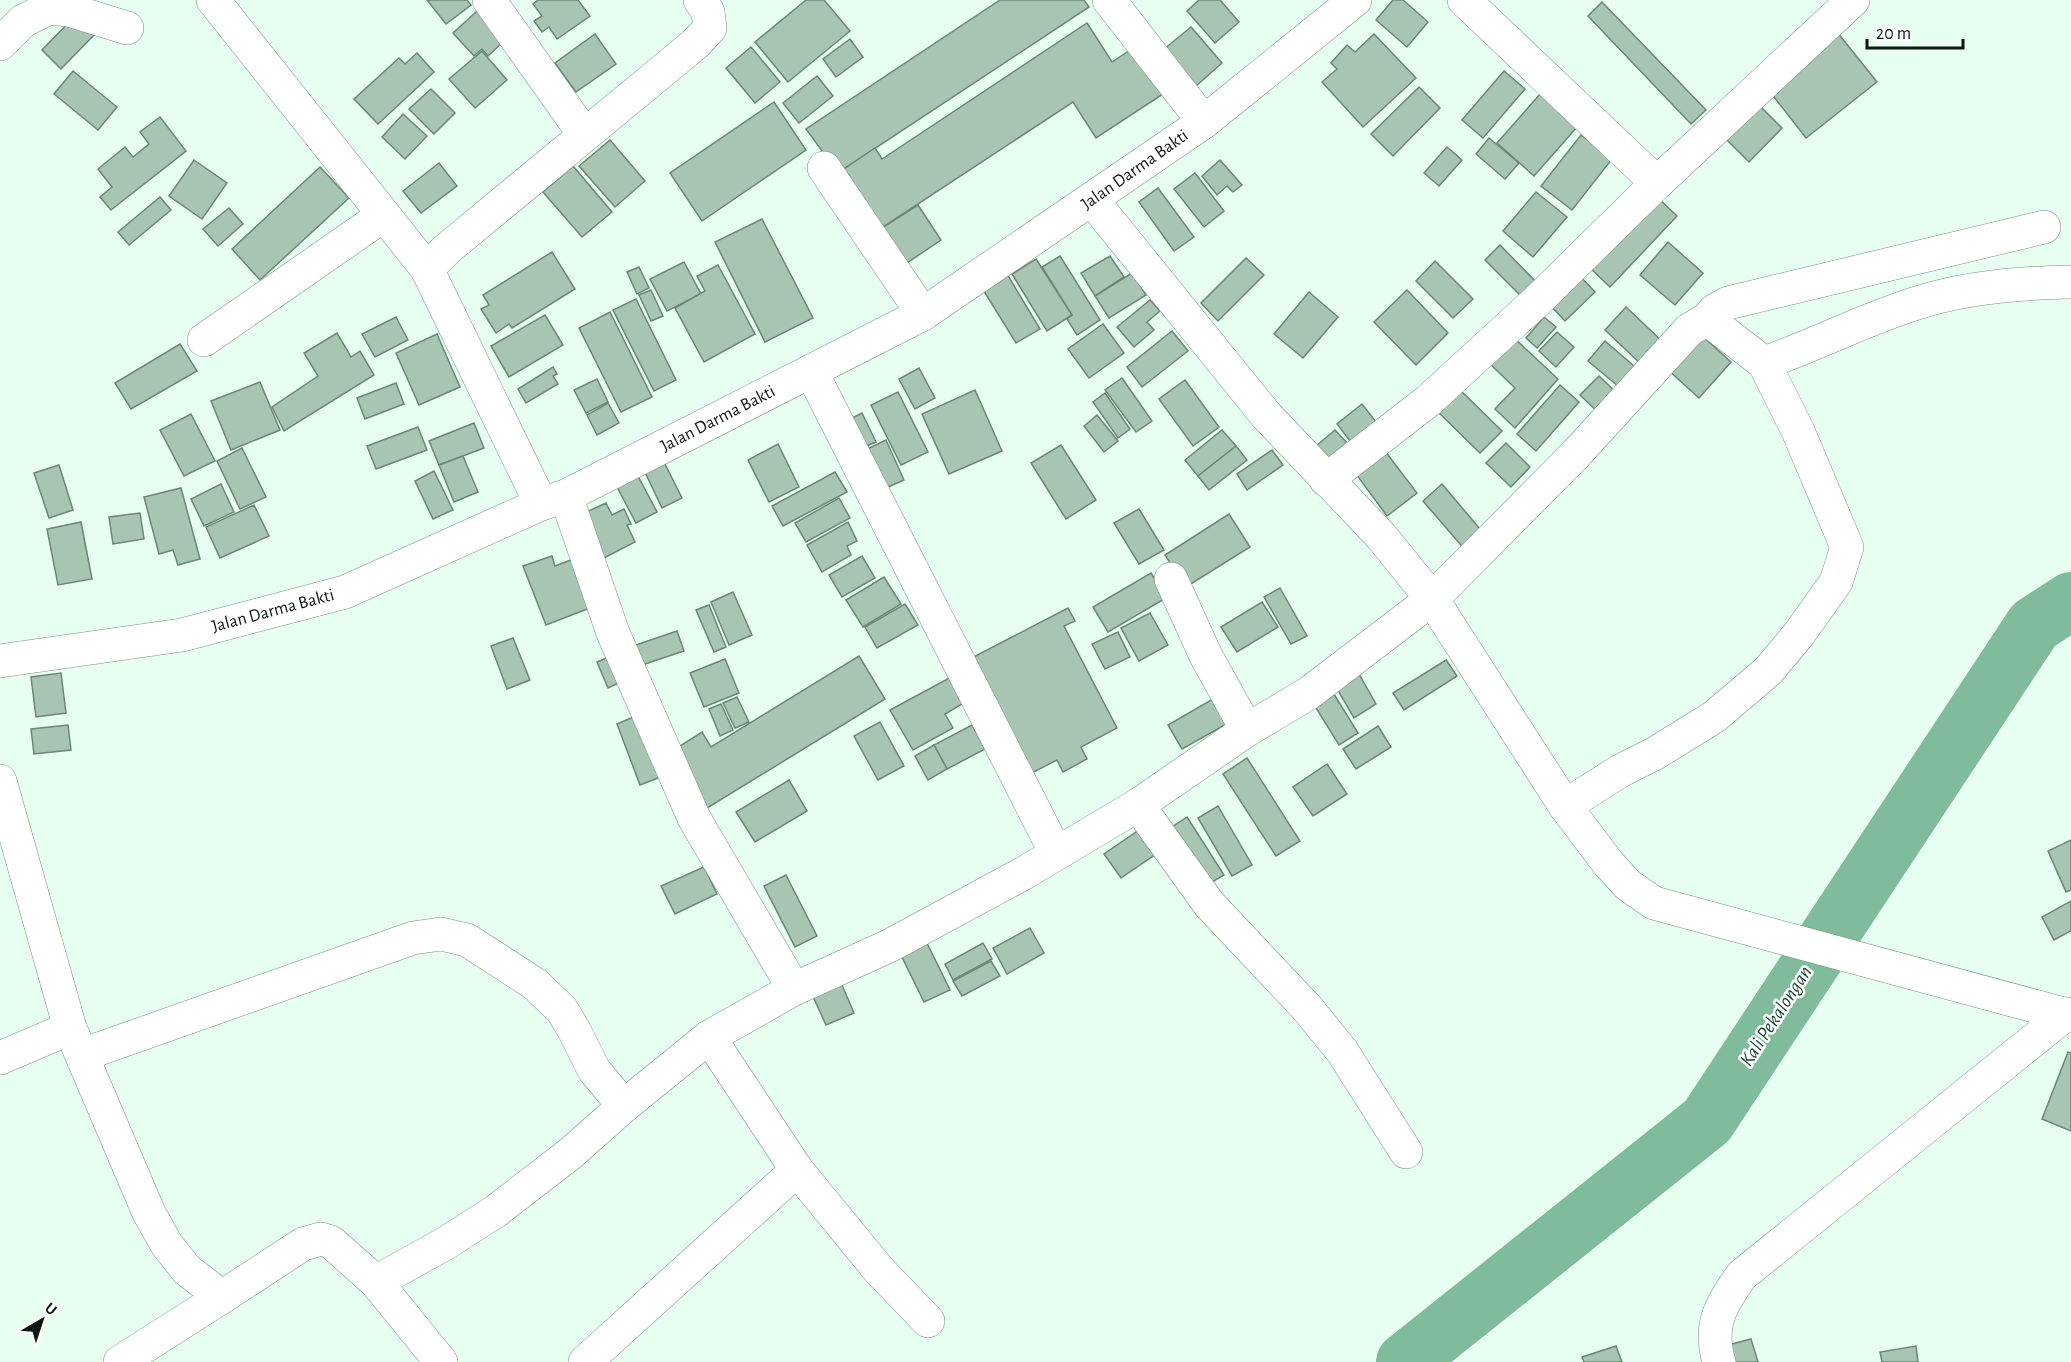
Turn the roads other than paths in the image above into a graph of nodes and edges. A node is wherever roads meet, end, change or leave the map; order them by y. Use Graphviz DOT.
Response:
graph roads {
  1 [pos="213,0"];
  2 [pos="489,0"];
  3 [pos="700,0"];
  4 [pos="1109,0"];
  5 [pos="1355,0"];
  6 [pos="1464,0"];
  7 [pos="1853,0"];
  8 [pos="127,28"];
  9 [pos="0,44"];
  10 [pos="1204,122"];
  11 [pos="584,134"];
  12 [pos="824,168"];
  13 [pos="1657,183"];
  14 [pos="1092,200"];
  15 [pos="384,215"];
  16 [pos="2044,227"];
  17 [pos="427,269"];
  18 [pos="2071,282"];
  19 [pos="923,314"];
  20 [pos="1707,319"];
  21 [pos="204,340"];
  22 [pos="1764,363"];
  23 [pos="811,371"];
  24 [pos="1326,480"];
  25 [pos="554,500"];
  26 [pos="1171,579"];
  27 [pos="1432,600"];
  28 [pos="0,661"];
  29 [pos="1247,730"];
  30 [pos="2,788"];
  31 [pos="1138,805"];
  32 [pos="1565,806"];
  33 [pos="1056,853"];
  34 [pos="794,989"];
  35 [pos="2069,1015"];
  36 [pos="709,1037"];
  37 [pos="76,1042"];
  38 [pos="0,1058"];
  39 [pos="624,1106"];
  40 [pos="1406,1152"];
  41 [pos="797,1170"];
  42 [pos="376,1282"];
  43 [pos="222,1296"];
  44 [pos="928,1321"];
  45 [pos="120,1362"];
  46 [pos="441,1362"];
  47 [pos="585,1362"];
  48 [pos="1719,1362"];
  1 -- 15 [label="street"];
  2 -- 11 [label="street"];
  3 -- 11 [label="street"];
  4 -- 10 [label="street"];
  5 -- 10 [label="street, Jalan Darma Bakti"];
  6 -- 13 [label="street"];
  7 -- 13 [label="street"];
  8 -- 9 [label="street"];
  10 -- 14 [label="street, Jalan Darma Bakti"];
  11 -- 17 [label="street"];
  12 -- 19 [label="street"];
  13 -- 24 [label="street"];
  14 -- 19 [label="street, Jalan Darma Bakti"];
  14 -- 24 [label="street"];
  15 -- 17 [label="street"];
  15 -- 21 [label="street"];
  16 -- 20 [label="street"];
  17 -- 25 [label="street"];
  18 -- 22 [label="street"];
  19 -- 23 [label="street, Jalan Darma Bakti"];
  20 -- 22 [label="street"];
  20 -- 27 [label="street"];
  22 -- 32 [label="street"];
  23 -- 25 [label="street, Jalan Darma Bakti"];
  23 -- 33 [label="street"];
  24 -- 27 [label="street"];
  25 -- 28 [label="street, Jalan Darma Bakti"];
  25 -- 34 [label="street"];
  26 -- 29 [label="street"];
  27 -- 29 [label="street"];
  27 -- 32 [label="street"];
  29 -- 31 [label="street"];
  30 -- 37 [label="street"];
  31 -- 33 [label="street"];
  31 -- 40 [label="street"];
  32 -- 35 [label="street"];
  33 -- 34 [label="street"];
  34 -- 36 [label="street"];
  35 -- 48 [label="street"];
  36 -- 39 [label="street"];
  36 -- 41 [label="street"];
  37 -- 38 [label="street"];
  37 -- 39 [label="street"];
  37 -- 43 [label="street"];
  39 -- 42 [label="street"];
  41 -- 44 [label="street"];
  41 -- 47 [label="street"];
  42 -- 43 [label="street"];
  42 -- 46 [label="street"];
  43 -- 45 [label="street"];
}
